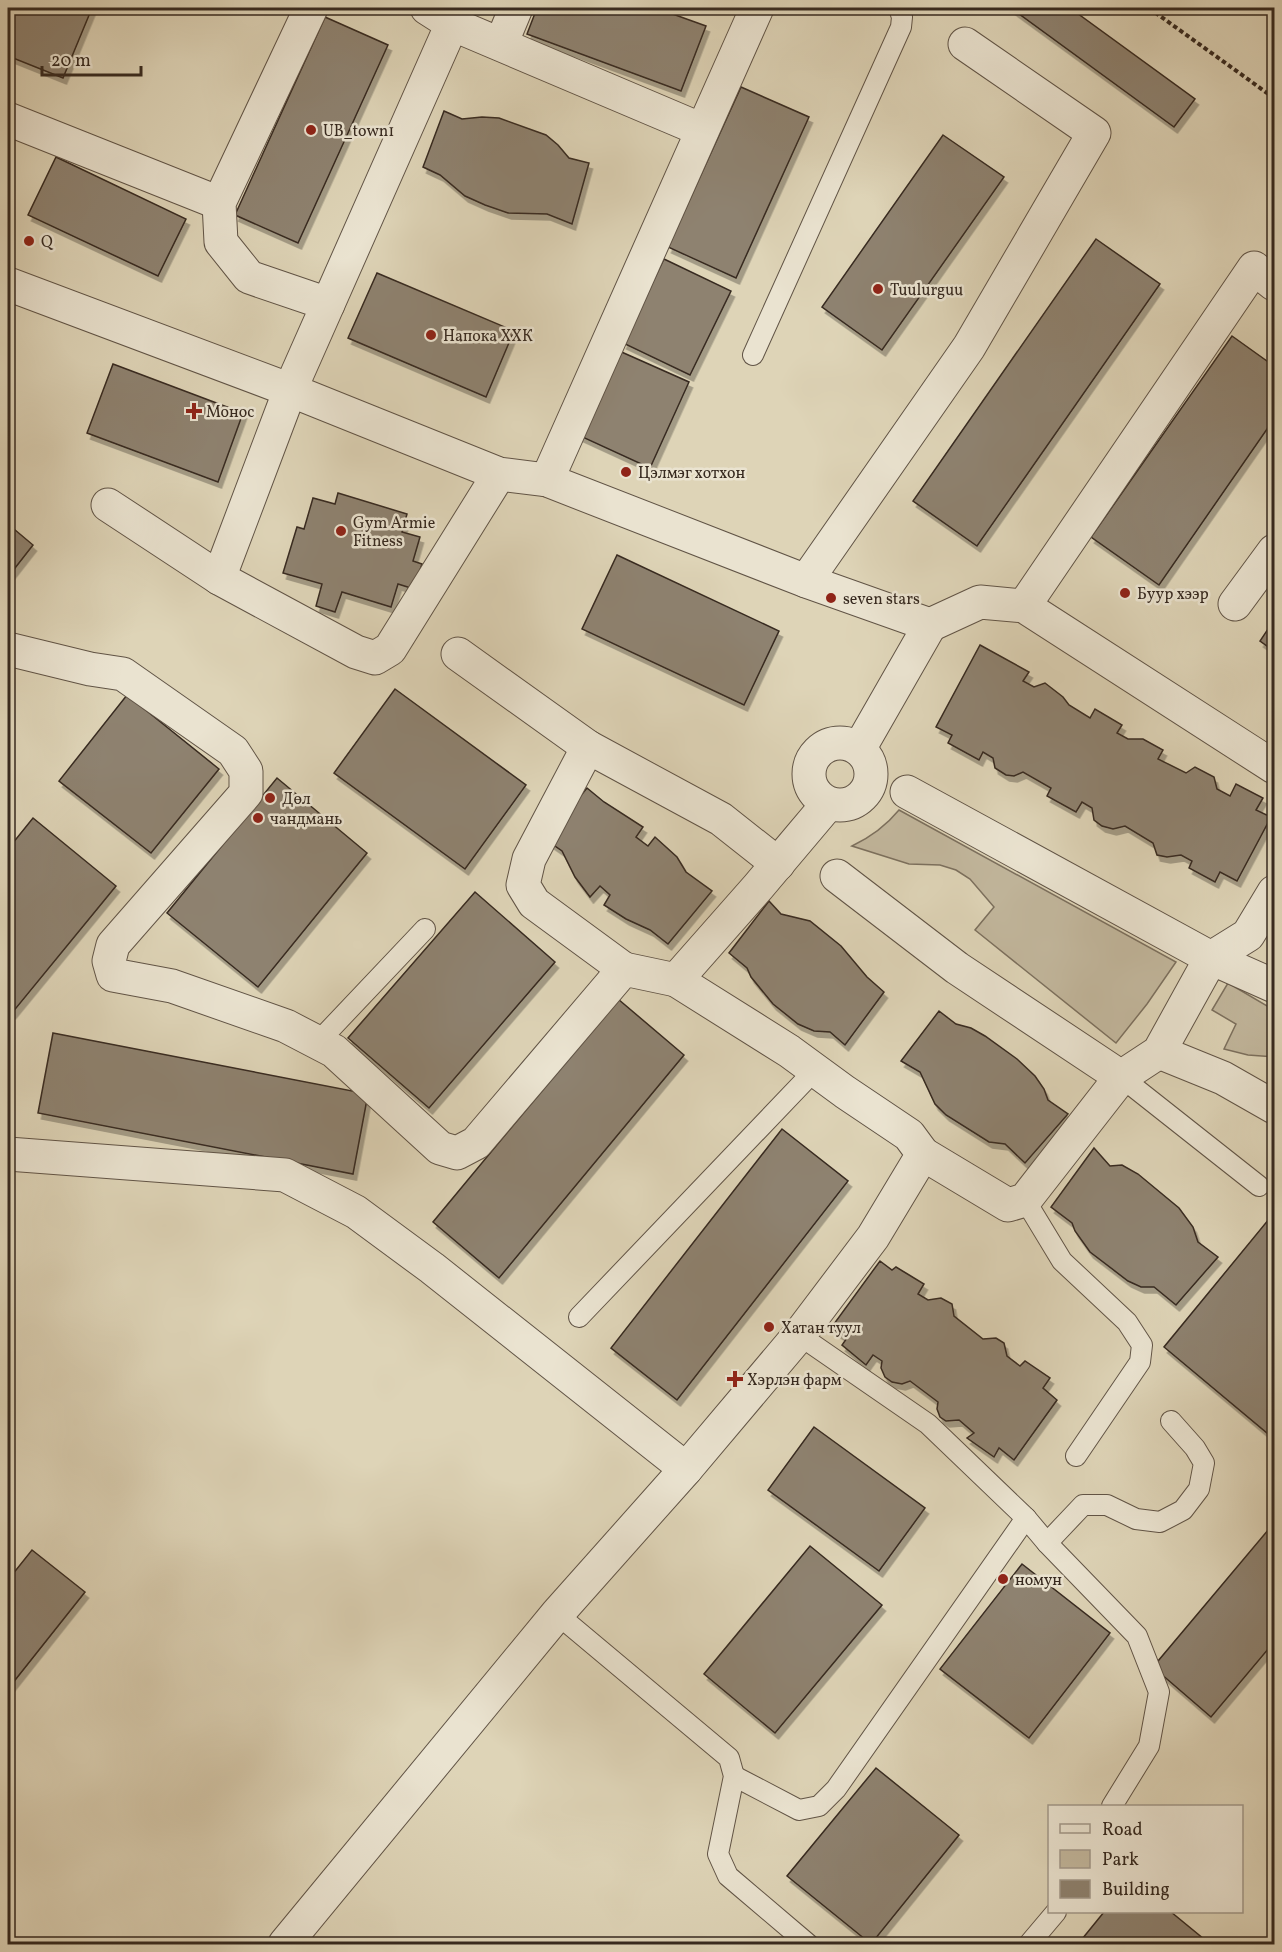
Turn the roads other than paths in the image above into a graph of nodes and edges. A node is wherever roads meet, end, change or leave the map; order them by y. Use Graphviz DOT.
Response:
graph roads {
  1 [pos="311,8"];
  2 [pos="516,8"];
  3 [pos="757,8"];
  4 [pos="899,8"];
  5 [pos="440,16"];
  6 [pos="501,44"];
  7 [pos="965,44"];
  8 [pos="8,120"];
  9 [pos="702,130"];
  10 [pos="219,203"];
  11 [pos="8,284"];
  12 [pos="1275,284"];
  13 [pos="328,304"];
  14 [pos="753,355"];
  15 [pos="290,390"];
  16 [pos="500,474"];
  17 [pos="547,480"];
  18 [pos="108,505"];
  19 [pos="1275,551"];
  20 [pos="219,578"];
  21 [pos="806,581"];
  22 [pos="1234,604"];
  23 [pos="1024,606"];
  24 [pos="930,625"];
  25 [pos="8,649"];
  26 [pos="458,654"];
  27 [pos="588,747"];
  28 [pos="859,749"];
  29 [pos="1275,767"];
  30 [pos="907,792"];
  31 [pos="828,804"];
  32 [pos="777,864"];
  33 [pos="837,876"];
  34 [pos="1275,892"];
  35 [pos="425,929"];
  36 [pos="1211,958"];
  37 [pos="624,969"];
  38 [pos="676,980"];
  39 [pos="1275,986"];
  40 [pos="318,1042"];
  41 [pos="1159,1052"];
  42 [pos="815,1070"];
  43 [pos="1121,1077"];
  44 [pos="1275,1107"];
  45 [pos="8,1154"];
  46 [pos="923,1154"];
  47 [pos="1259,1186"];
  48 [pos="1025,1200"];
  49 [pos="579,1317"];
  50 [pos="799,1335"];
  51 [pos="1171,1421"];
  52 [pos="1076,1456"];
  53 [pos="686,1469"];
  54 [pos="1026,1518"];
  55 [pos="1047,1543"];
  56 [pos="557,1614"];
  57 [pos="734,1776"];
  58 [pos="1113,1805"];
  59 [pos="1054,1913"];
  60 [pos="285,1944"];
  61 [pos="808,1944"];
  62 [pos="1029,1944"];
  1 -- 10 [label="street"];
  2 -- 6 [label="street"];
  3 -- 9 [label="street"];
  4 -- 14 [label="lane"];
  5 -- 6 [label="street"];
  5 -- 13 [label="street"];
  6 -- 9 [label="street"];
  7 -- 21 [label="street"];
  8 -- 10 [label="street"];
  9 -- 17 [label="street"];
  10 -- 13 [label="street"];
  11 -- 15 [label="street"];
  12 -- 23 [label="street"];
  13 -- 15 [label="street"];
  15 -- 16 [label="street"];
  15 -- 20 [label="street"];
  16 -- 17 [label="street"];
  16 -- 20 [label="street"];
  17 -- 21 [label="street"];
  18 -- 20 [label="street"];
  19 -- 22 [label="street"];
  21 -- 24 [label="street"];
  23 -- 24 [label="street"];
  23 -- 29 [label="street"];
  24 -- 28 [label="street"];
  25 -- 40 [label="street"];
  26 -- 27 [label="street"];
  27 -- 32 [label="street"];
  27 -- 37 [label="street"];
  28 -- 31 [label="street"];
  28 -- 31 [label="street"];
  30 -- 36 [label="street"];
  31 -- 32 [label="street"];
  32 -- 38 [label="street"];
  33 -- 43 [label="street"];
  34 -- 36 [label="street"];
  35 -- 40 [label="lane"];
  36 -- 39 [label="street"];
  36 -- 41 [label="street"];
  37 -- 38 [label="street"];
  37 -- 40 [label="street"];
  38 -- 42 [label="street"];
  41 -- 43 [label="street"];
  41 -- 44 [label="street"];
  42 -- 46 [label="street"];
  42 -- 49 [label="lane"];
  43 -- 47 [label="lane"];
  43 -- 48 [label="street"];
  45 -- 53 [label="street"];
  46 -- 48 [label="street"];
  46 -- 50 [label="street"];
  48 -- 52 [label="lane"];
  50 -- 53 [label="street"];
  50 -- 54 [label="lane"];
  51 -- 55 [label="lane"];
  53 -- 56 [label="street"];
  54 -- 55 [label="lane"];
  54 -- 57 [label="lane"];
  55 -- 58 [label="lane"];
  56 -- 57 [label="lane"];
  56 -- 60 [label="street"];
  57 -- 61 [label="lane"];
  59 -- 62 [label="lane"];
}
